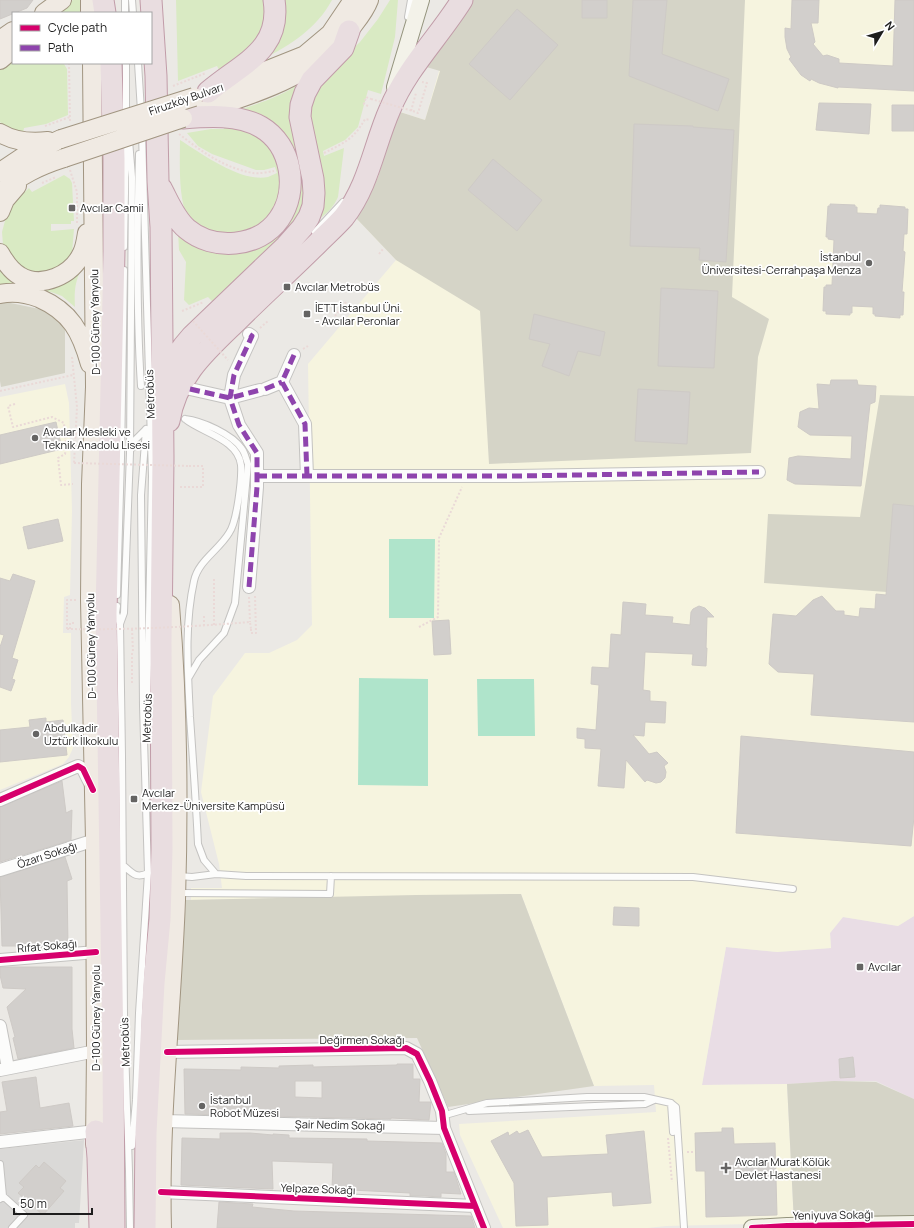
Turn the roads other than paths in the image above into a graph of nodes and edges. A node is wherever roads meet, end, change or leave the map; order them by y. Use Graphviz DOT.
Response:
graph roads {
  1 [pos="62,0"];
  2 [pos="90,0"];
  3 [pos="103,0"];
  4 [pos="111,0"];
  5 [pos="125,0"];
  6 [pos="132,0"];
  7 [pos="151,0"];
  8 [pos="164,0"];
  9 [pos="274,0"];
  10 [pos="339,0"];
  11 [pos="411,0"];
  12 [pos="421,0"];
  13 [pos="462,0"];
  14 [pos="365,2"];
  15 [pos="45,12"];
  16 [pos="90,12"];
  17 [pos="105,12"];
  18 [pos="111,12"];
  19 [pos="125,12"];
  20 [pos="133,12"];
  21 [pos="349,31"];
  22 [pos="12,32"];
  23 [pos="0,40"];
  24 [pos="12,50"];
  25 [pos="0,60"];
  26 [pos="80,64"];
  27 [pos="92,64"];
  28 [pos="111,64"];
  29 [pos="126,64"];
  30 [pos="138,64"];
  31 [pos="277,66"];
  32 [pos="165,81"];
  33 [pos="389,85"];
  34 [pos="203,87"];
  35 [pos="92,109"];
  36 [pos="384,114"];
  37 [pos="141,119"];
  38 [pos="180,124"];
  39 [pos="127,125"];
  40 [pos="66,132"];
  41 [pos="0,133"];
  42 [pos="361,170"];
  43 [pos="0,172"];
  44 [pos="32,179"];
  45 [pos="158,181"];
  46 [pos="0,193"];
  47 [pos="347,197"];
  48 [pos="94,211"];
  49 [pos="0,212"];
  50 [pos="311,237"];
  51 [pos="124,250"];
  52 [pos="0,253"];
  53 [pos="124,266"];
  54 [pos="0,294"];
  55 [pos="249,334"];
  56 [pos="294,355"];
  57 [pos="130,374"];
  58 [pos="282,382"];
  59 [pos="162,385"];
  60 [pos="95,387"];
  61 [pos="190,389"];
  62 [pos="230,398"];
  63 [pos="130,453"];
  64 [pos="163,458"];
  65 [pos="758,472"];
  66 [pos="257,476"];
  67 [pos="307,476"];
  68 [pos="162,562"];
  69 [pos="249,586"];
  70 [pos="120,624"];
  71 [pos="188,679"];
  72 [pos="145,764"];
  73 [pos="93,790"];
  74 [pos="0,800"];
  75 [pos="95,840"];
  76 [pos="123,865"];
  77 [pos="0,870"];
  78 [pos="148,872"];
  79 [pos="216,874"];
  80 [pos="330,876"];
  81 [pos="176,884"];
  82 [pos="793,889"];
  83 [pos="96,952"];
  84 [pos="0,960"];
  85 [pos="0,1026"];
  86 [pos="96,1051"];
  87 [pos="167,1052"];
  88 [pos="4,1069"];
  89 [pos="673,1105"];
  90 [pos="163,1121"];
  91 [pos="443,1122"];
  92 [pos="96,1130"];
  93 [pos="0,1142"];
  94 [pos="0,1164"];
  95 [pos="129,1171"];
  96 [pos="161,1192"];
  97 [pos="1,1197"];
  98 [pos="475,1206"];
  99 [pos="914,1224"];
  100 [pos="12,1228"];
  101 [pos="90,1228"];
  102 [pos="100,1228"];
  103 [pos="114,1228"];
  104 [pos="130,1228"];
  105 [pos="145,1228"];
  106 [pos="162,1228"];
  107 [pos="484,1228"];
  108 [pos="681,1228"];
  109 [pos="684,1228"];
  110 [pos="752,1228"];
  1 -- 15 [label="main road"];
  2 -- 16 [label="main road"];
  3 -- 17 [label="highway"];
  4 -- 18 [label="highway"];
  5 -- 19 [label="lane"];
  6 -- 20 [label="lane"];
  7 -- 32 [label="highway"];
  8 -- 32 [label="highway"];
  9 -- 34 [label="highway"];
  10 -- 31 [label="main road"];
  11 -- 33 [label="lane"];
  12 -- 36 [label="street"];
  13 -- 36 [label="highway"];
  14 -- 21 [label="main road, Firuzköy Bulvarı"];
  14 -- 31 [label="main road, Firuzköy Bulvarı"];
  21 -- 38 [label="main road, Firuzköy Bulvarı"];
  21 -- 59 [label="highway"];
  22 -- 23 [label="main road"];
  24 -- 25 [label="main road"];
  26 -- 35 [label="main road"];
  27 -- 35 [label="main road, D-100 Güney Yanyolu"];
  28 -- 103 [label="highway"];
  29 -- 39 [label="lane"];
  30 -- 37 [label="lane"];
  31 -- 34 [label="main road, Firuzköy Bulvarı"];
  32 -- 45 [label="highway"];
  34 -- 40 [label="main road, Firuzköy Bulvarı, bridge"];
  35 -- 48 [label="main road, D-100 Güney Yanyolu"];
  36 -- 42 [label="lane"];
  36 -- 64 [label="highway"];
  38 -- 44 [label="main road, Firuzköy Bulvarı, bridge"];
  38 -- 45 [label="highway"];
  40 -- 41 [label="main road"];
  40 -- 43 [label="main road, Firuzköy Bulvarı"];
  44 -- 46 [label="main road, Firuzköy Bulvarı"];
  44 -- 49 [label="main road"];
  45 -- 59 [label="highway"];
  47 -- 50 [label="lane"];
  48 -- 52 [label="main road"];
  48 -- 60 [label="main road, D-100 Güney Yanyolu"];
  51 -- 57 [label="lane, Metrobüs"];
  53 -- 70 [label="lane, Metrobüs"];
  54 -- 60 [label="main road"];
  55 -- 62 [label="street"];
  56 -- 58 [label="street"];
  57 -- 63 [label="lane, Metrobüs"];
  57 -- 72 [label="lane, Metrobüs"];
  58 -- 62 [label="street"];
  58 -- 67 [label="street"];
  59 -- 64 [label="highway"];
  60 -- 73 [label="main road, D-100 Güney Yanyolu"];
  61 -- 62 [label="street"];
  62 -- 66 [label="street"];
  63 -- 70 [label="lane, Metrobüs"];
  63 -- 72 [label="lane, Metrobüs"];
  64 -- 68 [label="highway"];
  65 -- 67 [label="street"];
  66 -- 67 [label="street"];
  66 -- 69 [label="street"];
  68 -- 81 [label="main road"];
  68 -- 105 [label="highway"];
  70 -- 76 [label="lane, Metrobüs"];
  71 -- 71 [label="lane"];
  71 -- 79 [label="lane"];
  72 -- 78 [label="lane, Metrobüs"];
  73 -- 74 [label="street"];
  73 -- 75 [label="main road, D-100 Güney Yanyolu"];
  75 -- 77 [label="street, Özarı Sokağı"];
  75 -- 83 [label="main road, D-100 Güney Yanyolu"];
  76 -- 78 [label="lane"];
  76 -- 95 [label="lane, Metrobüs"];
  78 -- 95 [label="lane, Metrobüs"];
  79 -- 80 [label="lane"];
  79 -- 81 [label="lane"];
  80 -- 81 [label="lane"];
  80 -- 82 [label="lane"];
  81 -- 87 [label="main road"];
  83 -- 84 [label="street, Rıfat Sokağı"];
  83 -- 86 [label="main road, D-100 Güney Yanyolu"];
  85 -- 88 [label="street"];
  86 -- 88 [label="street"];
  86 -- 92 [label="main road, D-100 Güney Yanyolu"];
  87 -- 90 [label="main road"];
  87 -- 91 [label="street, Değirmen Sokağı"];
  89 -- 91 [label="lane"];
  89 -- 108 [label="lane"];
  89 -- 109 [label="lane"];
  90 -- 91 [label="street, Şair Nedim Sokağı"];
  90 -- 96 [label="main road"];
  91 -- 98 [label="street, Değirmen Sokağı"];
  92 -- 93 [label="street"];
  92 -- 101 [label="main road, D-100 Güney Yanyolu"];
  92 -- 102 [label="highway"];
  94 -- 97 [label="lane"];
  95 -- 104 [label="lane, Metrobüs"];
  96 -- 98 [label="street, Yelpaze Sokağı"];
  96 -- 106 [label="main road"];
  97 -- 100 [label="lane"];
  98 -- 107 [label="street, Değirmen Sokağı"];
  99 -- 110 [label="street, Yeniyuva Sokağı"];
}
